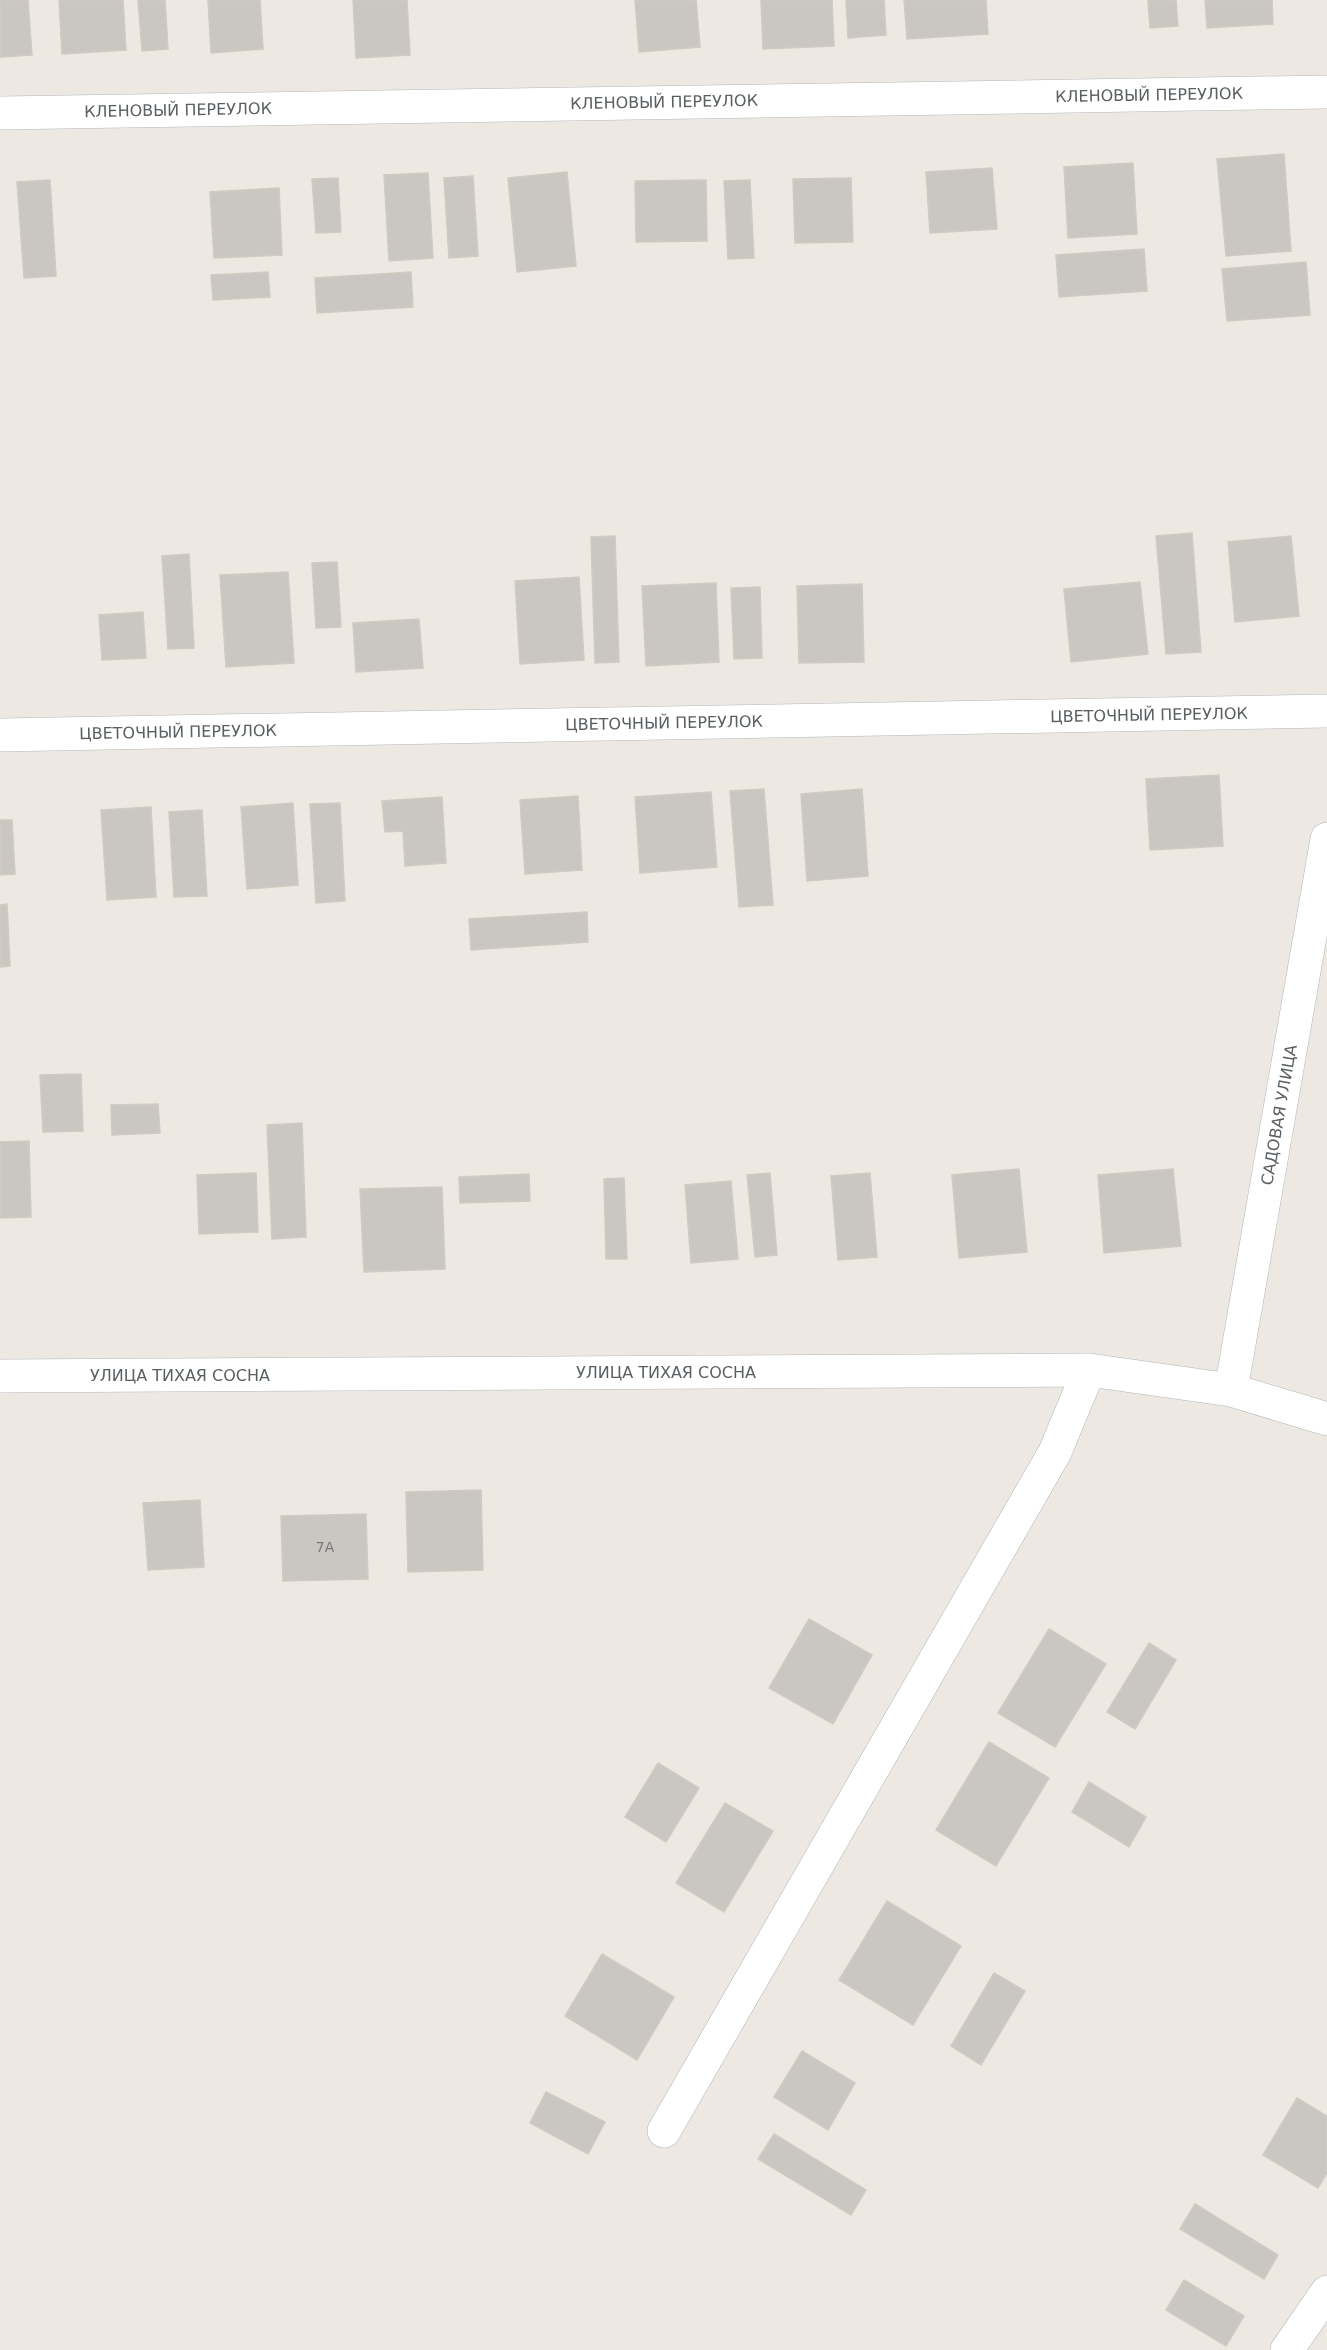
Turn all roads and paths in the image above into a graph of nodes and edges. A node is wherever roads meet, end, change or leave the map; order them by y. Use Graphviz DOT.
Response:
graph roads {
  1 [pos="1327,92"];
  2 [pos="0,113"];
  3 [pos="1327,711"];
  4 [pos="0,735"];
  5 [pos="1327,839"];
  6 [pos="1089,1370"];
  7 [pos="0,1376"];
  8 [pos="1231,1390"];
  9 [pos="1327,1419"];
  10 [pos="664,2131"];
  11 [pos="1327,2292"];
  12 [pos="1287,2350"];
  1 -- 2 [label="street, КЛЕНОВЫЙ ПЕРЕУЛОК"];
  3 -- 4 [label="street, ЦВЕТОЧНЫЙ ПЕРЕУЛОК"];
  5 -- 8 [label="street, САДОВАЯ УЛИЦА"];
  6 -- 7 [label="street, УЛИЦА ТИХАЯ СОСНА"];
  6 -- 8 [label="street, УЛИЦА ТИХАЯ СОСНА"];
  6 -- 10 [label="street"];
  8 -- 9 [label="street, УЛИЦА ТИХАЯ СОСНА"];
  11 -- 12 [label="street"];
}
